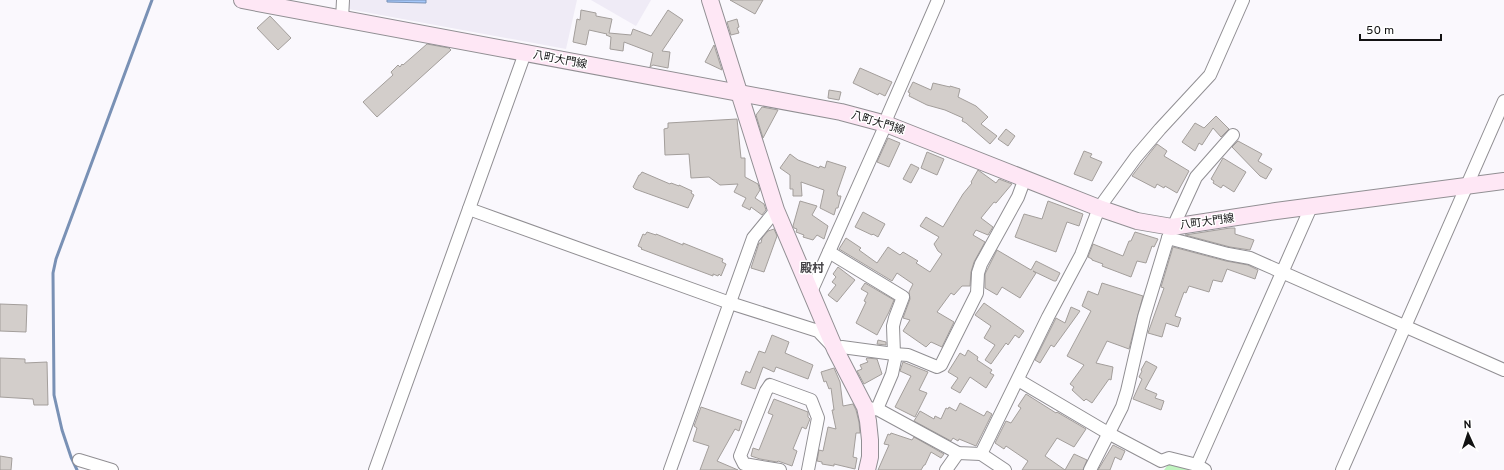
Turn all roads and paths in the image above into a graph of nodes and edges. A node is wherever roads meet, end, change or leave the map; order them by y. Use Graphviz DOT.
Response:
graph roads {
  1 [pos="242,0"];
  2 [pos="343,0"];
  3 [pos="710,0"];
  4 [pos="938,0"];
  5 [pos="1243,0"];
  6 [pos="342,20"];
  7 [pos="524,53"];
  8 [pos="740,94"];
  9 [pos="1504,101"];
  10 [pos="886,124"];
  11 [pos="1233,135"];
  12 [pos="1025,178"];
  13 [pos="1504,181"];
  14 [pos="1467,186"];
  15 [pos="1311,207"];
  16 [pos="469,208"];
  17 [pos="1099,208"];
  18 [pos="776,210"];
  19 [pos="1170,232"];
  20 [pos="829,252"];
  21 [pos="1282,271"];
  22 [pos="811,292"];
  23 [pos="730,303"];
  24 [pos="1405,325"];
  25 [pos="835,349"];
  26 [pos="895,354"];
  27 [pos="1504,370"];
  28 [pos="1018,380"];
  29 [pos="871,408"];
  30 [pos="1108,433"];
  31 [pos="958,453"];
  32 [pos="981,454"];
  33 [pos="79,460"];
  34 [pos="1201,468"];
  35 [pos="112,470"];
  36 [pos="376,470"];
  37 [pos="670,470"];
  38 [pos="780,470"];
  39 [pos="808,470"];
  40 [pos="867,470"];
  41 [pos="946,470"];
  42 [pos="1005,470"];
  43 [pos="1090,470"];
  44 [pos="1342,470"];
  1 -- 6 [label="main road, 八町大門線"];
  2 -- 6 [label="street"];
  3 -- 8 [label="main road"];
  4 -- 10 [label="street"];
  5 -- 17 [label="street"];
  6 -- 7 [label="main road, 八町大門線"];
  7 -- 8 [label="main road, 八町大門線"];
  7 -- 16 [label="street"];
  8 -- 10 [label="main road, 八町大門線"];
  8 -- 18 [label="main road"];
  9 -- 14 [label="street"];
  10 -- 12 [label="main road, 八町大門線"];
  10 -- 20 [label="street"];
  11 -- 19 [label="street"];
  12 -- 17 [label="main road, 八町大門線"];
  12 -- 26 [label="street"];
  13 -- 14 [label="main road, 八町大門線"];
  14 -- 15 [label="main road, 八町大門線"];
  14 -- 24 [label="street"];
  15 -- 19 [label="main road, 八町大門線"];
  15 -- 21 [label="street"];
  16 -- 23 [label="street"];
  16 -- 36 [label="street"];
  17 -- 19 [label="main road, 八町大門線"];
  17 -- 28 [label="street"];
  18 -- 22 [label="main road"];
  18 -- 23 [label="street"];
  19 -- 21 [label="street"];
  19 -- 30 [label="street"];
  20 -- 22 [label="street"];
  20 -- 26 [label="street"];
  21 -- 24 [label="street"];
  21 -- 34 [label="street"];
  22 -- 25 [label="main road"];
  23 -- 25 [label="street"];
  23 -- 37 [label="street"];
  24 -- 27 [label="street"];
  24 -- 44 [label="street"];
  25 -- 26 [label="street"];
  25 -- 29 [label="main road"];
  26 -- 29 [label="street"];
  28 -- 30 [label="street"];
  28 -- 32 [label="street"];
  29 -- 31 [label="street"];
  29 -- 40 [label="main road"];
  30 -- 34 [label="street"];
  30 -- 43 [label="street"];
  31 -- 32 [label="street"];
  31 -- 41 [label="street"];
  32 -- 42 [label="street"];
  33 -- 35 [label="street"];
  38 -- 39 [label="street"];
}
